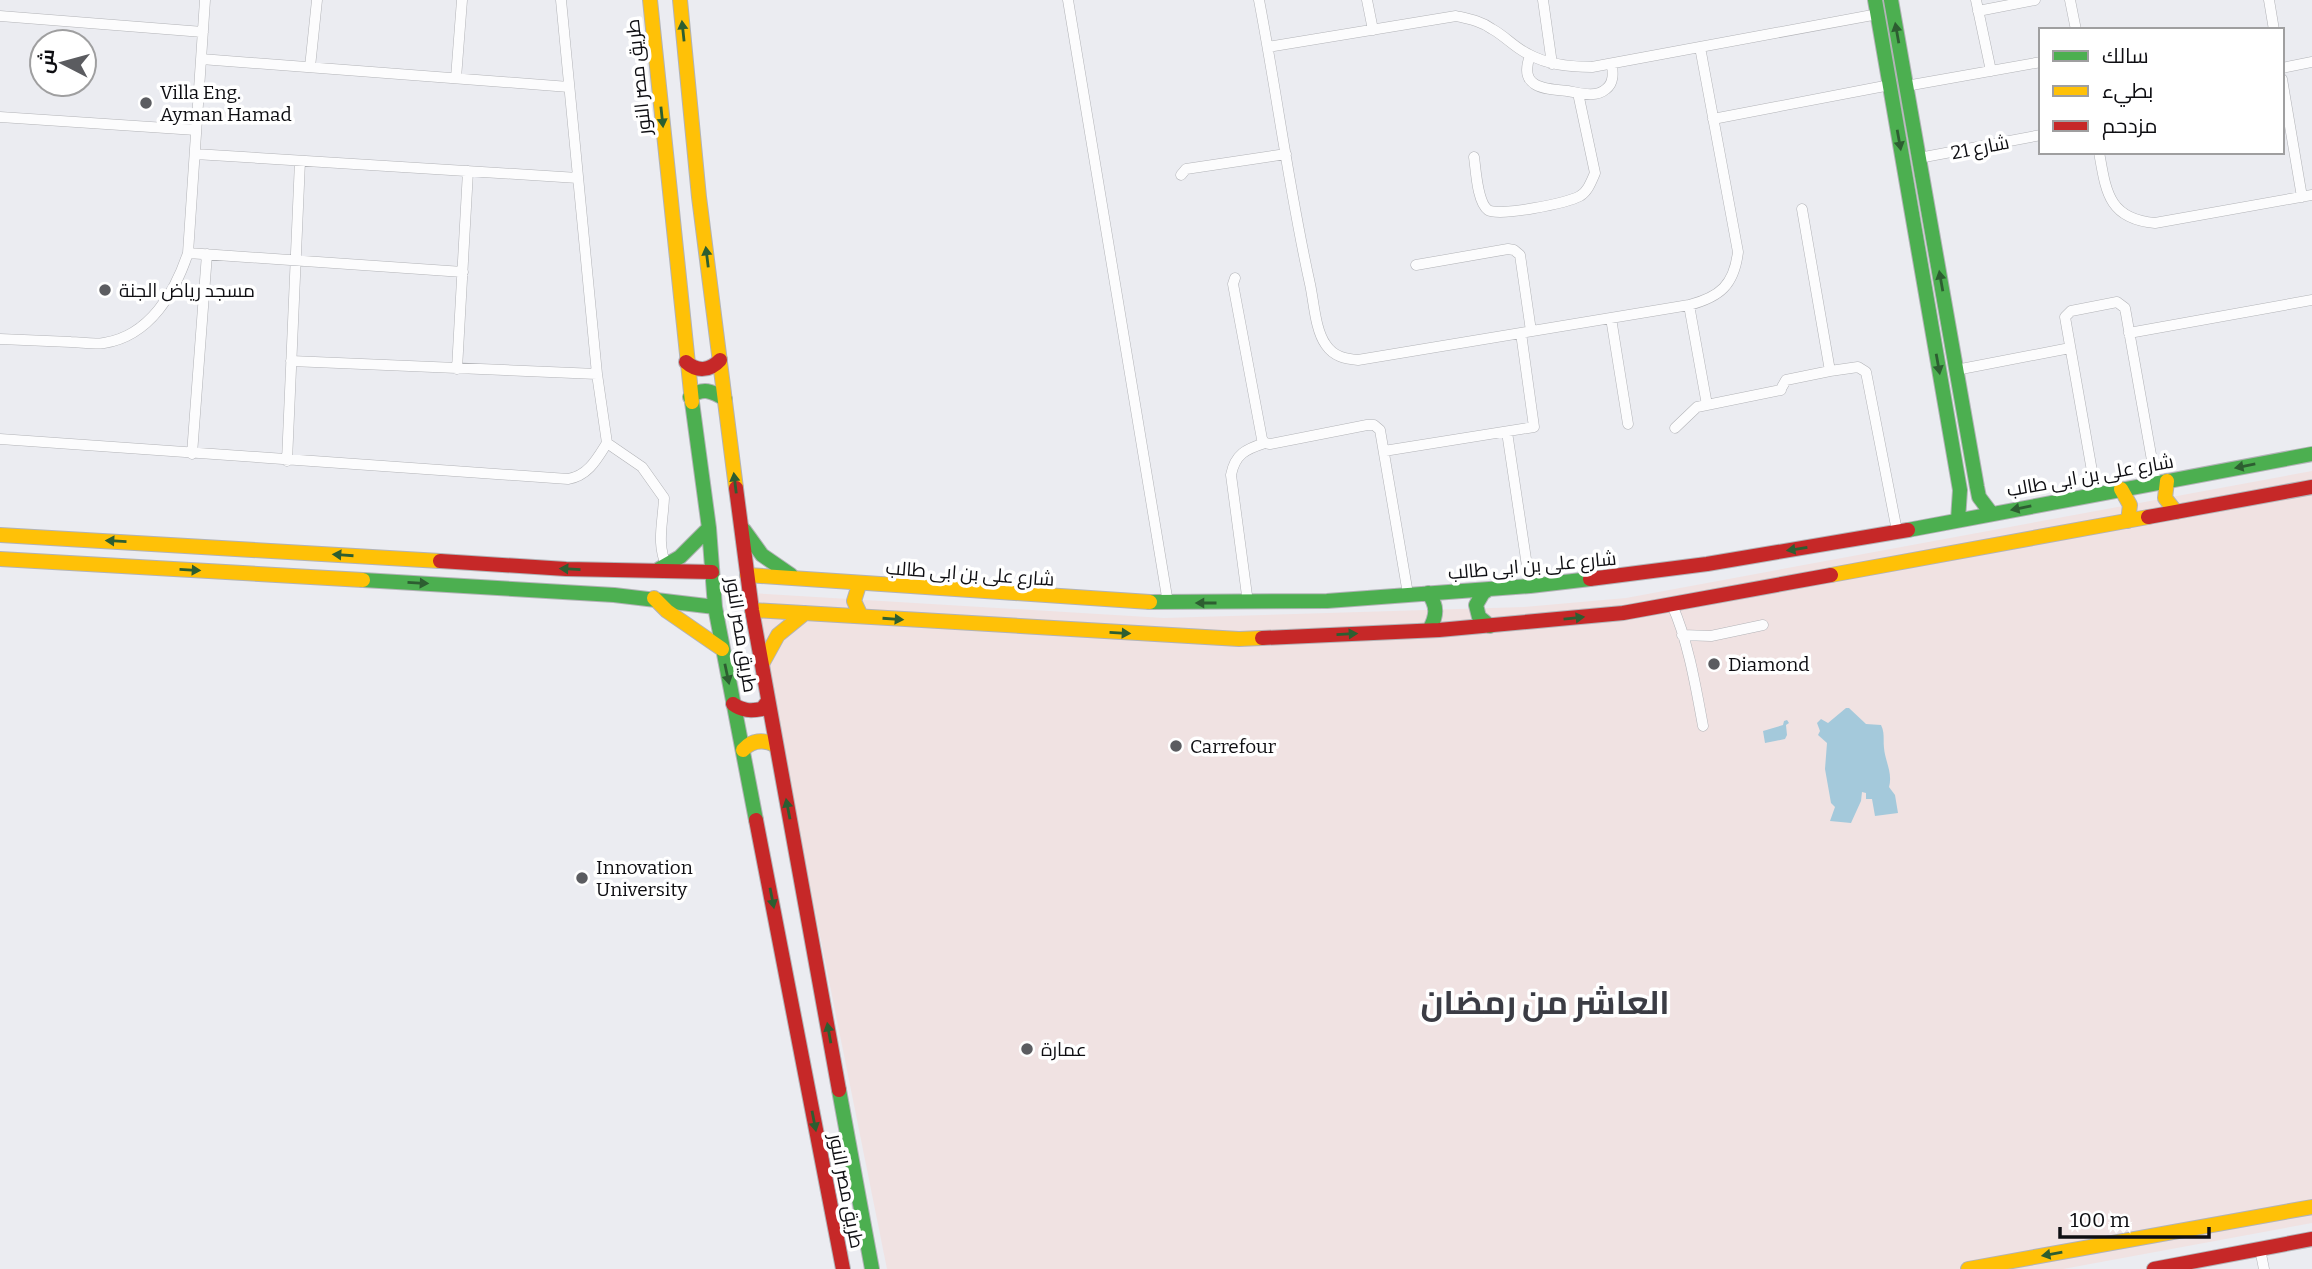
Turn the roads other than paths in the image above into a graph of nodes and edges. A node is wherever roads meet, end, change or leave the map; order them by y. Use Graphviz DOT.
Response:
graph roads {
  1 [pos="205,0"];
  2 [pos="317,0"];
  3 [pos="462,0"];
  4 [pos="561,0"];
  5 [pos="650,0"];
  6 [pos="680,0"];
  7 [pos="1068,0"];
  8 [pos="1259,0"];
  9 [pos="1367,0"];
  10 [pos="1543,0"];
  11 [pos="1891,0"];
  12 [pos="2035,0"];
  13 [pos="2070,0"];
  14 [pos="2269,0"];
  15 [pos="1977,5"];
  16 [pos="1876,7"];
  17 [pos="0,16"];
  18 [pos="2076,28"];
  19 [pos="2274,28"];
  20 [pos="1373,30"];
  21 [pos="203,32"];
  22 [pos="1268,47"];
  23 [pos="1700,47"];
  24 [pos="1530,56"];
  25 [pos="201,59"];
  26 [pos="2039,62"];
  27 [pos="2312,62"];
  28 [pos="1552,64"];
  29 [pos="1612,64"];
  30 [pos="310,67"];
  31 [pos="2284,68"];
  32 [pos="1991,71"];
  33 [pos="456,78"];
  34 [pos="1889,83"];
  35 [pos="569,87"];
  36 [pos="1907,87"];
  37 [pos="2284,88"];
  38 [pos="1578,93"];
  39 [pos="1892,101"];
  40 [pos="0,117"];
  41 [pos="1713,119"];
  42 [pos="196,130"];
  43 [pos="2039,135"];
  44 [pos="195,154"];
  45 [pos="1286,154"];
  46 [pos="2099,154"];
  47 [pos="1474,157"];
  48 [pos="1919,158"];
  49 [pos="300,161"];
  50 [pos="468,171"];
  51 [pos="1181,175"];
  52 [pos="578,178"];
  53 [pos="2307,196"];
  54 [pos="1802,209"];
  55 [pos="188,253"];
  56 [pos="207,254"];
  57 [pos="296,260"];
  58 [pos="1416,265"];
  59 [pos="463,272"];
  60 [pos="1235,278"];
  61 [pos="2312,300"];
  62 [pos="1689,305"];
  63 [pos="1611,318"];
  64 [pos="1526,332"];
  65 [pos="2129,332"];
  66 [pos="0,339"];
  67 [pos="2070,348"];
  68 [pos="720,360"];
  69 [pos="291,361"];
  70 [pos="686,362"];
  71 [pos="457,369"];
  72 [pos="1956,370"];
  73 [pos="1830,372"];
  74 [pos="597,374"];
  75 [pos="690,397"];
  76 [pos="725,400"];
  77 [pos="1707,405"];
  78 [pos="1628,424"];
  79 [pos="1675,428"];
  80 [pos="1507,432"];
  81 [pos="0,439"];
  82 [pos="607,443"];
  83 [pos="1265,443"];
  84 [pos="1384,451"];
  85 [pos="192,454"];
  86 [pos="2312,454"];
  87 [pos="287,461"];
  88 [pos="2162,482"];
  89 [pos="2312,487"];
  90 [pos="2121,489"];
  91 [pos="2096,494"];
  92 [pos="2176,512"];
  93 [pos="1991,513"];
  94 [pos="1958,520"];
  95 [pos="740,522"];
  96 [pos="2128,522"];
  97 [pos="709,528"];
  98 [pos="1897,531"];
  99 [pos="0,535"];
  100 [pos="0,559"];
  101 [pos="660,569"];
  102 [pos="614,572"];
  103 [pos="712,572"];
  104 [pos="747,575"];
  105 [pos="796,578"];
  106 [pos="859,584"];
  107 [pos="1530,586"];
  108 [pos="1489,589"];
  109 [pos="1428,593"];
  110 [pos="1408,594"];
  111 [pos="614,595"];
  112 [pos="654,598"];
  113 [pos="1168,603"];
  114 [pos="1248,603"];
  115 [pos="1672,605"];
  116 [pos="715,607"];
  117 [pos="752,610"];
  118 [pos="805,614"];
  119 [pos="861,616"];
  120 [pos="1763,625"];
  121 [pos="1490,626"];
  122 [pos="1429,630"];
  123 [pos="1682,635"];
  124 [pos="722,649"];
  125 [pos="761,665"];
  126 [pos="768,701"];
  127 [pos="733,704"];
  128 [pos="1703,726"];
  129 [pos="775,745"];
  130 [pos="743,750"];
  131 [pos="2312,1207"];
  132 [pos="2312,1239"];
  133 [pos="2260,1249"];
  134 [pos="843,1269"];
  135 [pos="872,1269"];
  136 [pos="1968,1269"];
  137 [pos="2154,1269"];
  138 [pos="2264,1269"];
  1 -- 21 [label="street"];
  2 -- 30 [label="street"];
  3 -- 33 [label="street"];
  4 -- 35 [label="street"];
  5 -- 70 [label="street, طريق مصر النور, one-way"];
  68 -- 6 [label="street, طريق مصر النور, one-way"];
  7 -- 113 [label="street"];
  8 -- 22 [label="street"];
  9 -- 20 [label="street"];
  10 -- 28 [label="street"];
  36 -- 11 [label="street, one-way"];
  12 -- 15 [label="street"];
  13 -- 18 [label="street"];
  14 -- 19 [label="street"];
  15 -- 32 [label="street"];
  16 -- 23 [label="street"];
  16 -- 34 [label="street"];
  17 -- 21 [label="street"];
  20 -- 22 [label="street"];
  20 -- 24 [label="street"];
  21 -- 25 [label="street"];
  22 -- 45 [label="street"];
  23 -- 29 [label="street"];
  23 -- 41 [label="street"];
  24 -- 28 [label="street"];
  24 -- 38 [label="street"];
  25 -- 30 [label="street"];
  25 -- 42 [label="street"];
  26 -- 32 [label="street"];
  27 -- 31 [label="street"];
  28 -- 29 [label="street"];
  29 -- 38 [label="street"];
  30 -- 33 [label="street"];
  32 -- 36 [label="street"];
  33 -- 35 [label="street"];
  34 -- 36 [label="street"];
  34 -- 39 [label="street"];
  34 -- 41 [label="street"];
  35 -- 52 [label="street"];
  36 -- 39 [label="street"];
  36 -- 48 [label="street"];
  37 -- 53 [label="street"];
  38 -- 47 [label="street"];
  39 -- 94 [label="street, one-way"];
  40 -- 42 [label="street"];
  41 -- 62 [label="street"];
  42 -- 44 [label="street"];
  43 -- 48 [label="street, شارع 21"];
  44 -- 49 [label="street"];
  44 -- 55 [label="street"];
  45 -- 51 [label="street"];
  45 -- 64 [label="street"];
  46 -- 53 [label="street"];
  72 -- 48 [label="street, one-way"];
  49 -- 50 [label="street"];
  49 -- 57 [label="street"];
  50 -- 52 [label="street"];
  50 -- 59 [label="street"];
  52 -- 74 [label="street"];
  54 -- 73 [label="street"];
  55 -- 56 [label="street"];
  55 -- 66 [label="street"];
  56 -- 57 [label="street"];
  56 -- 85 [label="street"];
  57 -- 59 [label="street"];
  57 -- 69 [label="street"];
  58 -- 64 [label="street"];
  59 -- 71 [label="street"];
  60 -- 83 [label="street"];
  61 -- 65 [label="street"];
  62 -- 63 [label="street"];
  62 -- 77 [label="street"];
  63 -- 64 [label="street"];
  63 -- 78 [label="street"];
  64 -- 80 [label="street"];
  65 -- 67 [label="street"];
  65 -- 88 [label="street"];
  67 -- 72 [label="street"];
  67 -- 91 [label="street"];
  68 -- 70 [label="street"];
  68 -- 76 [label="street, طريق مصر النور"];
  69 -- 71 [label="street"];
  69 -- 87 [label="street"];
  70 -- 75 [label="street, طريق مصر النور"];
  71 -- 74 [label="street"];
  72 -- 93 [label="street"];
  73 -- 77 [label="street"];
  73 -- 98 [label="street"];
  74 -- 82 [label="street"];
  75 -- 76 [label="street"];
  75 -- 97 [label="street, طريق مصر النور"];
  95 -- 76 [label="street, طريق مصر النور, one-way"];
  77 -- 79 [label="street"];
  80 -- 84 [label="street"];
  80 -- 107 [label="street"];
  81 -- 85 [label="street"];
  82 -- 87 [label="street"];
  82 -- 101 [label="street"];
  83 -- 84 [label="street"];
  83 -- 114 [label="street"];
  84 -- 110 [label="street"];
  85 -- 87 [label="street"];
  86 -- 88 [label="street, شارع على بن ابى طالب, one-way"];
  88 -- 90 [label="street, شارع على بن ابى طالب"];
  88 -- 92 [label="street"];
  89 -- 92 [label="street"];
  90 -- 91 [label="street, شارع على بن ابى طالب"];
  90 -- 96 [label="street"];
  91 -- 93 [label="street, شارع على بن ابى طالب, one-way"];
  92 -- 96 [label="street"];
  93 -- 94 [label="street, شارع على بن ابى طالب"];
  94 -- 98 [label="street, شارع على بن ابى طالب"];
  95 -- 104 [label="street, طريق مصر النور"];
  95 -- 105 [label="street"];
  96 -- 115 [label="street"];
  97 -- 101 [label="street"];
  97 -- 103 [label="street, طريق مصر النور"];
  98 -- 107 [label="street, شارع على بن ابى طالب, one-way"];
  102 -- 99 [label="street, one-way"];
  100 -- 111 [label="street, one-way"];
  101 -- 102 [label="street"];
  101 -- 103 [label="street"];
  102 -- 111 [label="street"];
  103 -- 116 [label="street, طريق مصر النور"];
  104 -- 105 [label="street, شارع على بن ابى طالب"];
  104 -- 117 [label="street, طريق مصر النور"];
  105 -- 106 [label="street, شارع على بن ابى طالب"];
  106 -- 113 [label="street, شارع على بن ابى طالب"];
  106 -- 119 [label="street"];
  107 -- 108 [label="street, شارع على بن ابى طالب"];
  108 -- 109 [label="street, شارع على بن ابى طالب"];
  108 -- 121 [label="street"];
  109 -- 110 [label="street, شارع على بن ابى طالب"];
  109 -- 122 [label="street"];
  110 -- 114 [label="street, شارع على بن ابى طالب"];
  111 -- 112 [label="street"];
  112 -- 116 [label="street"];
  112 -- 124 [label="street"];
  114 -- 113 [label="street, شارع على بن ابى طالب, one-way"];
  121 -- 115 [label="street, one-way"];
  115 -- 123 [label="street"];
  116 -- 124 [label="street, طريق مصر النور"];
  117 -- 118 [label="street"];
  117 -- 125 [label="street, طريق مصر النور"];
  118 -- 119 [label="street"];
  118 -- 125 [label="street"];
  119 -- 122 [label="street, one-way"];
  120 -- 123 [label="street"];
  121 -- 122 [label="street"];
  123 -- 128 [label="street"];
  124 -- 127 [label="street, طريق مصر النور, one-way"];
  125 -- 126 [label="street, طريق مصر النور"];
  126 -- 127 [label="street"];
  126 -- 129 [label="street, طريق مصر النور"];
  127 -- 130 [label="street, طريق مصر النور"];
  129 -- 130 [label="street"];
  135 -- 129 [label="street, طريق مصر النور, one-way"];
  130 -- 134 [label="street, طريق مصر النور, one-way"];
  131 -- 136 [label="street, one-way"];
  132 -- 133 [label="street"];
  133 -- 137 [label="street"];
  133 -- 138 [label="street"];
}
